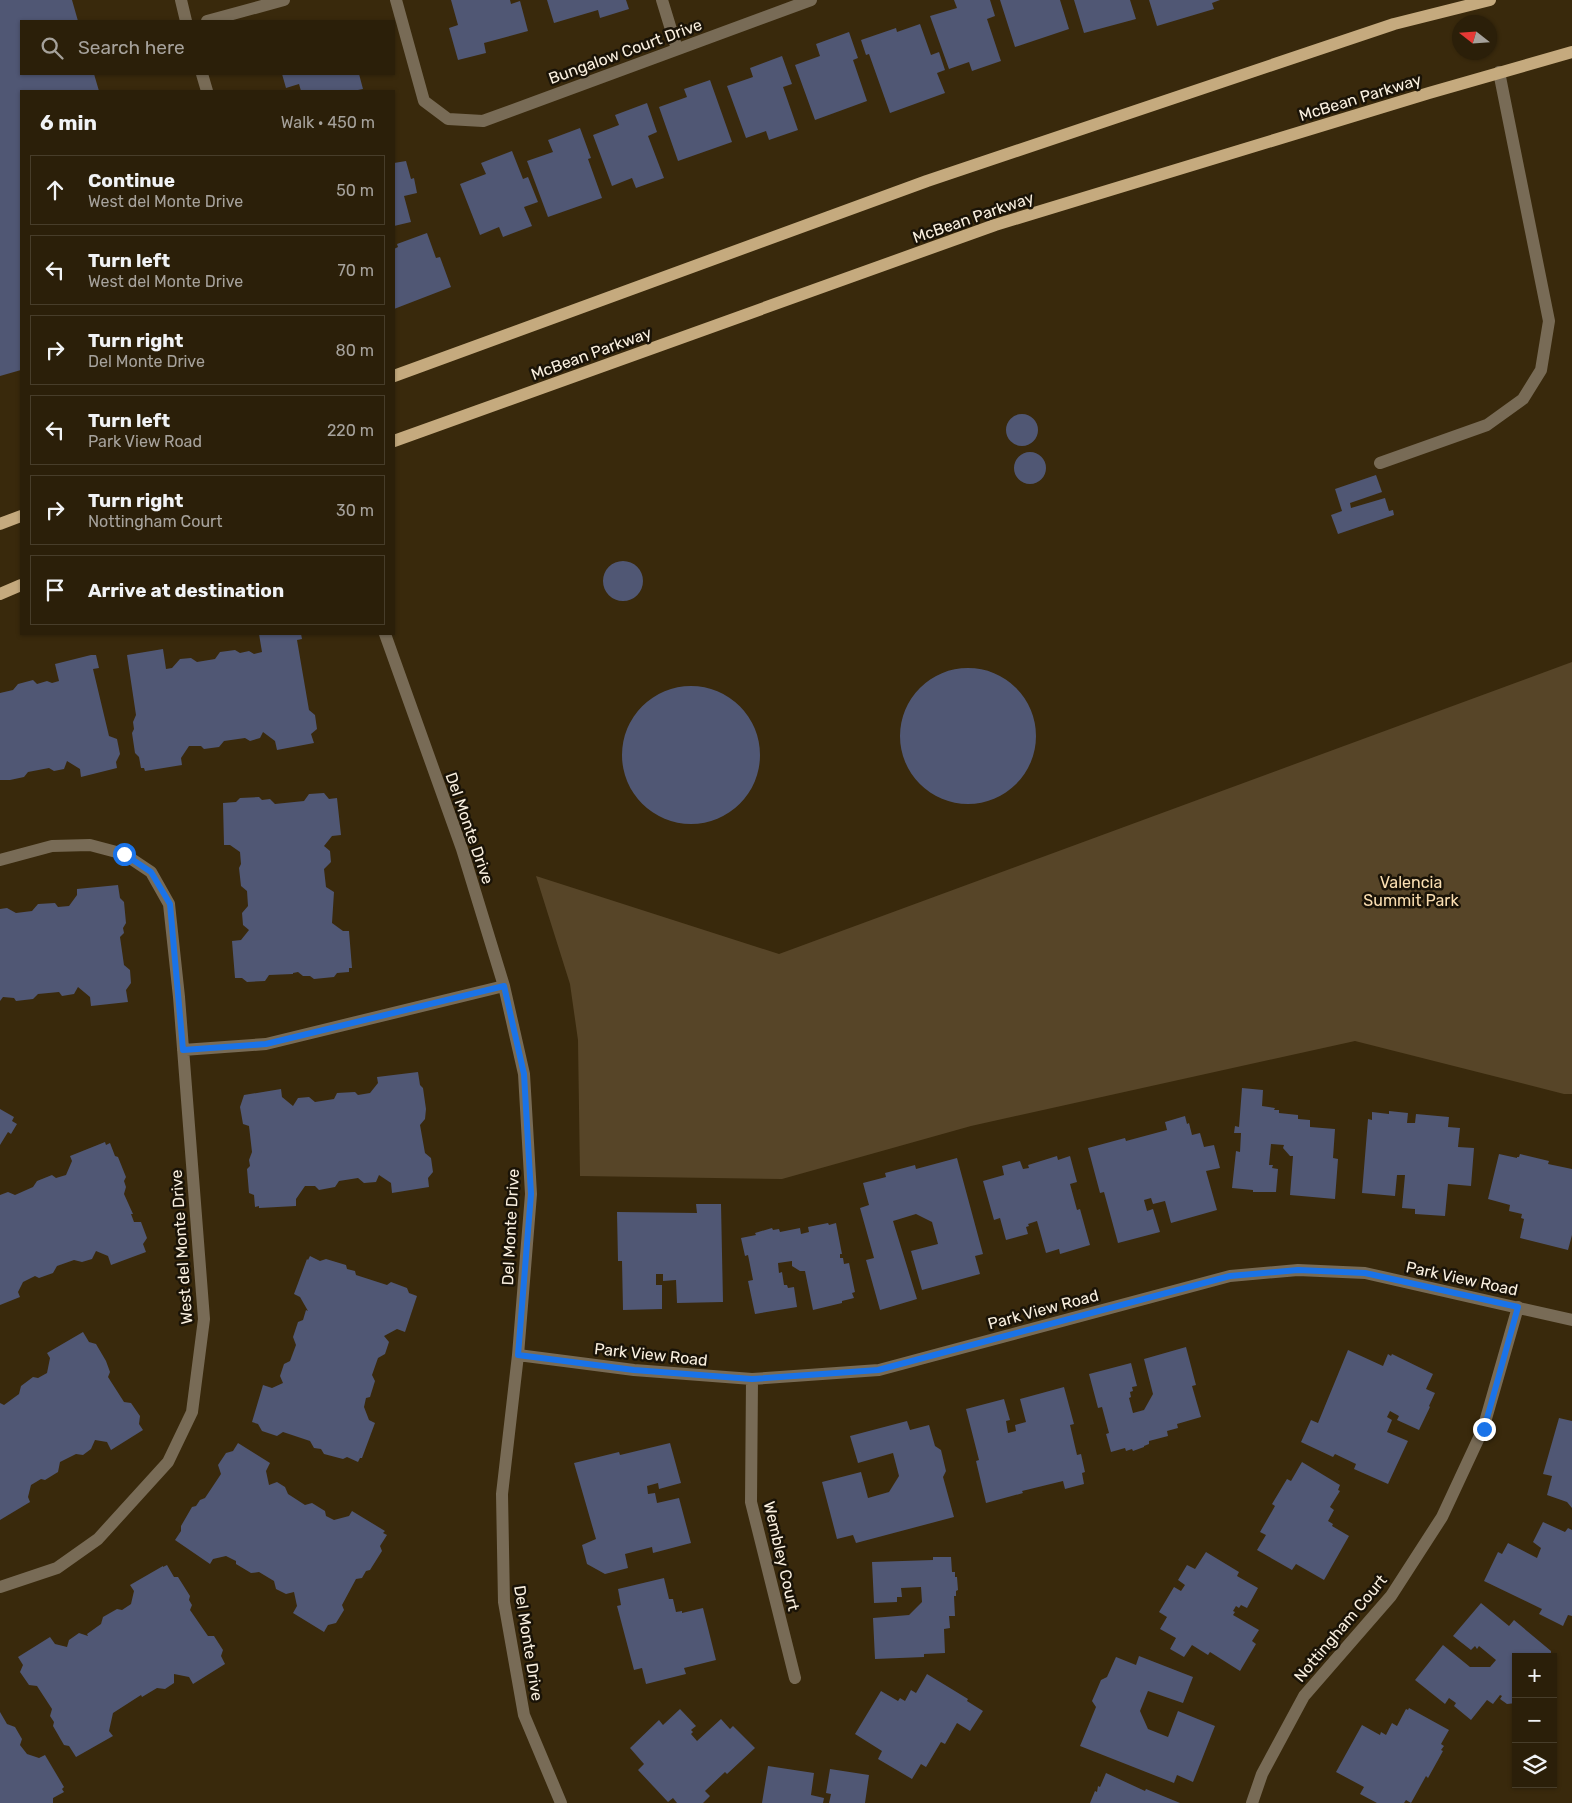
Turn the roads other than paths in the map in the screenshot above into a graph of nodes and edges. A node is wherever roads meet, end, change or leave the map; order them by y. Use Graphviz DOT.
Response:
graph roads {
  1 [pos="181,0"];
  2 [pos="284,0"];
  3 [pos="396,0"];
  4 [pos="662,0"];
  5 [pos="811,0"];
  6 [pos="1490,0"];
  7 [pos="186,20"];
  8 [pos="211,20"];
  9 [pos="676,49"];
  10 [pos="1572,52"];
  11 [pos="1499,72"];
  12 [pos="202,75"];
  13 [pos="207,90"];
  14 [pos="395,376"];
  15 [pos="395,441"];
  16 [pos="1380,463"];
  17 [pos="20,516"];
  18 [pos="0,524"];
  19 [pos="20,586"];
  20 [pos="0,594"];
  21 [pos="385,635"];
  22 [pos="0,860"];
  23 [pos="504,986"];
  24 [pos="183,1050"];
  25 [pos="1518,1307"];
  26 [pos="1572,1320"];
  27 [pos="518,1355"];
  28 [pos="752,1379"];
  29 [pos="0,1587"];
  30 [pos="795,1678"];
  31 [pos="561,1803"];
  32 [pos="1252,1803"];
  1 -- 7 [label="street"];
  2 -- 8 [label="street"];
  3 -- 9 [label="street, Bungalow Court Drive"];
  4 -- 9 [label="street"];
  5 -- 9 [label="street, Bungalow Court Drive"];
  6 -- 14 [label="main road"];
  10 -- 11 [label="main road, McBean Parkway"];
  11 -- 15 [label="main road, McBean Parkway"];
  11 -- 16 [label="street"];
  12 -- 13 [label="street"];
  17 -- 18 [label="main road"];
  19 -- 20 [label="main road"];
  21 -- 23 [label="street, Del Monte Drive"];
  22 -- 24 [label="street, West del Monte Drive"];
  23 -- 24 [label="street"];
  23 -- 27 [label="street, Del Monte Drive"];
  24 -- 29 [label="street, West del Monte Drive"];
  25 -- 26 [label="street, Park View Road"];
  25 -- 28 [label="street, Park View Road"];
  25 -- 32 [label="street, Nottingham Court"];
  27 -- 28 [label="street, Park View Road"];
  27 -- 31 [label="street, Del Monte Drive"];
  28 -- 30 [label="street, Wembley Court"];
}
